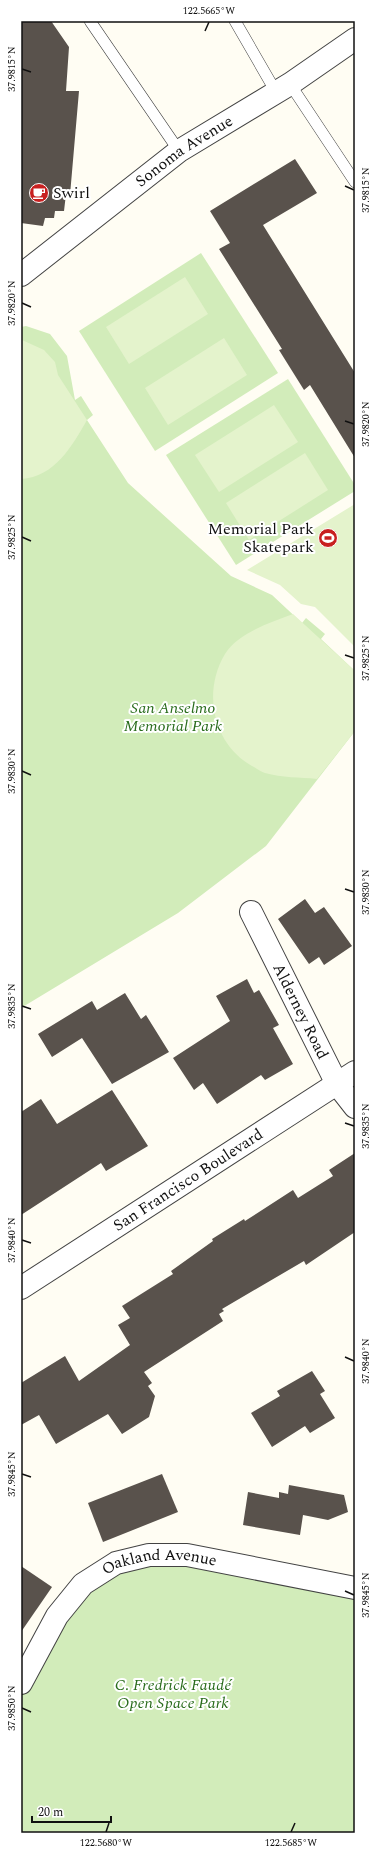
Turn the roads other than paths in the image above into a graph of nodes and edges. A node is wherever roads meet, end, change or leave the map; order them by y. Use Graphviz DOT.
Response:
graph roads {
  1 [pos="90,21"];
  2 [pos="235,21"];
  3 [pos="355,40"];
  4 [pos="283,88"];
  5 [pos="180,151"];
  6 [pos="355,182"];
  7 [pos="21,275"];
  8 [pos="251,912"];
  9 [pos="355,1072"];
  10 [pos="337,1084"];
  11 [pos="355,1107"];
  12 [pos="21,1288"];
  13 [pos="355,1588"];
  14 [pos="21,1683"];
  1 -- 5 [label="lane"];
  2 -- 4 [label="lane"];
  3 -- 4 [label="street, Sonoma Avenue"];
  4 -- 5 [label="street, Sonoma Avenue"];
  4 -- 6 [label="lane"];
  5 -- 7 [label="street, Sonoma Avenue"];
  8 -- 10 [label="street, Alderney Road"];
  9 -- 10 [label="street, San Francisco Boulevard"];
  10 -- 11 [label="street, Alderney Road"];
  10 -- 12 [label="street, San Francisco Boulevard"];
  13 -- 14 [label="street, Oakland Avenue"];
}
